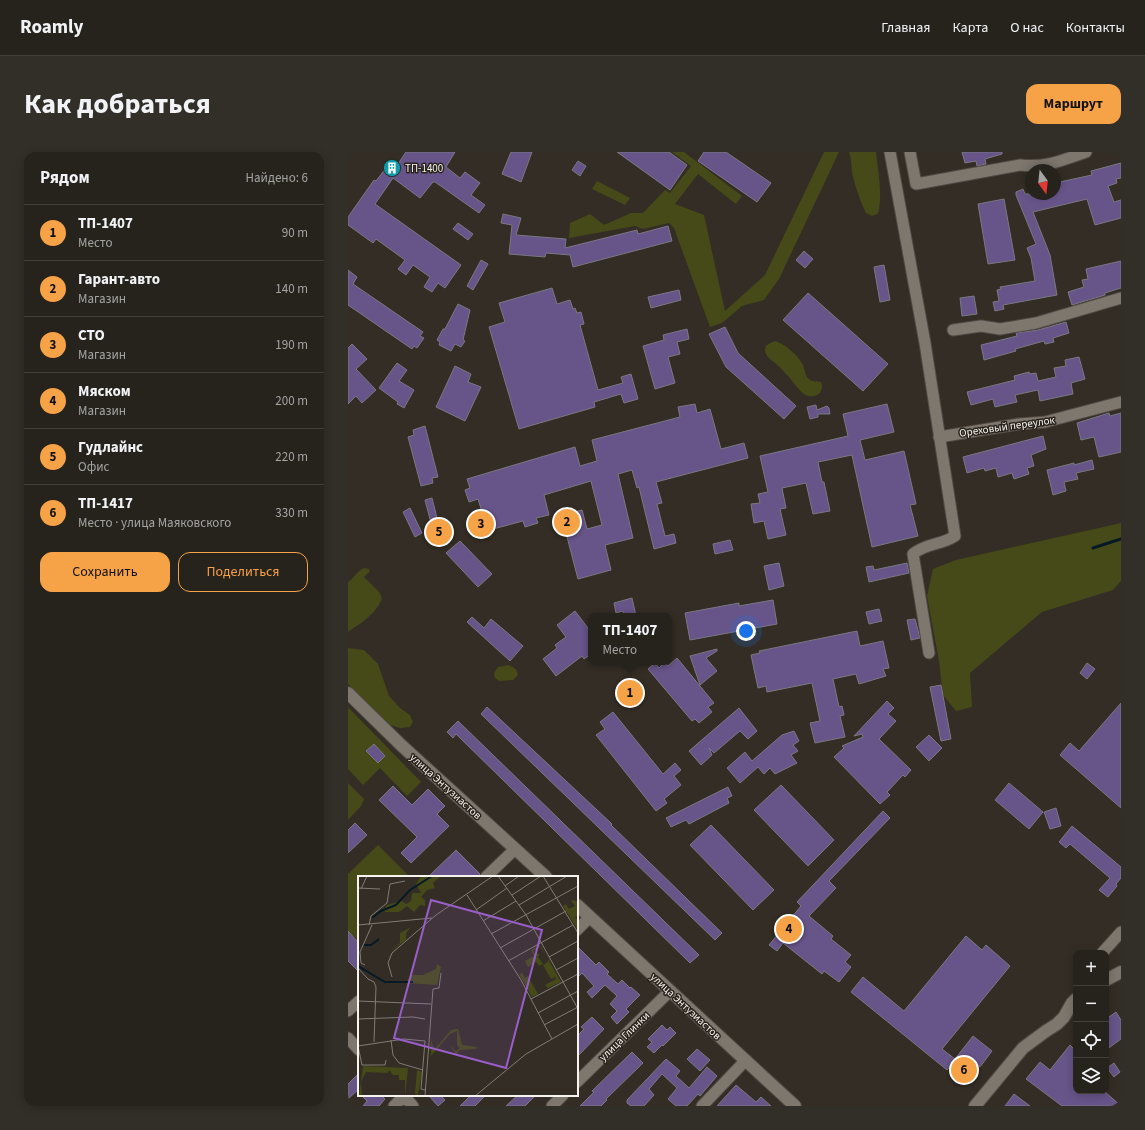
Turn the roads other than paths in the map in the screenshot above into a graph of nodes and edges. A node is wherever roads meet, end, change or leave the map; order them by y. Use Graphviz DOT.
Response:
graph roads {
  1 [pos="890,152"];
  2 [pos="910,152"];
  3 [pos="1086,152"];
  4 [pos="1121,298"];
  5 [pos="953,330"];
  6 [pos="1121,402"];
  7 [pos="939,437"];
  8 [pos="929,653"];
  9 [pos="348,693"];
  10 [pos="515,849"];
  11 [pos="487,876"];
  12 [pos="545,876"];
  13 [pos="578,907"];
  14 [pos="590,917"];
  15 [pos="578,929"];
  16 [pos="1121,932"];
  17 [pos="1105,950"];
  18 [pos="1121,972"];
  19 [pos="1109,978"];
  20 [pos="670,991"];
  21 [pos="1073,1001"];
  22 [pos="358,1002"];
  23 [pos="348,1011"];
  24 [pos="348,1038"];
  25 [pos="358,1049"];
  26 [pos="746,1060"];
  27 [pos="578,1081"];
  28 [pos="403,1096"];
  29 [pos="405,1096"];
  30 [pos="562,1096"];
  31 [pos="394,1106"];
  32 [pos="414,1106"];
  33 [pos="552,1106"];
  34 [pos="702,1106"];
  35 [pos="795,1106"];
  36 [pos="975,1106"];
  1 -- 7 [label="street"];
  2 -- 3 [label="street"];
  4 -- 5 [label="street"];
  6 -- 7 [label="street, Ореховый переулок"];
  7 -- 8 [label="street"];
  9 -- 10 [label="street, улица Энтузиастов"];
  10 -- 11 [label="street"];
  10 -- 12 [label="street, улица Энтузиастов"];
  13 -- 14 [label="street, улица Энтузиастов"];
  14 -- 15 [label="street"];
  14 -- 20 [label="street, улица Энтузиастов"];
  16 -- 17 [label="street"];
  18 -- 19 [label="street"];
  20 -- 26 [label="street, улица Энтузиастов"];
  20 -- 27 [label="street, улица Глинки"];
  21 -- 36 [label="street"];
  22 -- 23 [label="street"];
  24 -- 25 [label="street"];
  26 -- 34 [label="street"];
  26 -- 35 [label="street, улица Энтузиастов"];
  28 -- 31 [label="street"];
  29 -- 32 [label="street"];
  30 -- 33 [label="street"];
}
